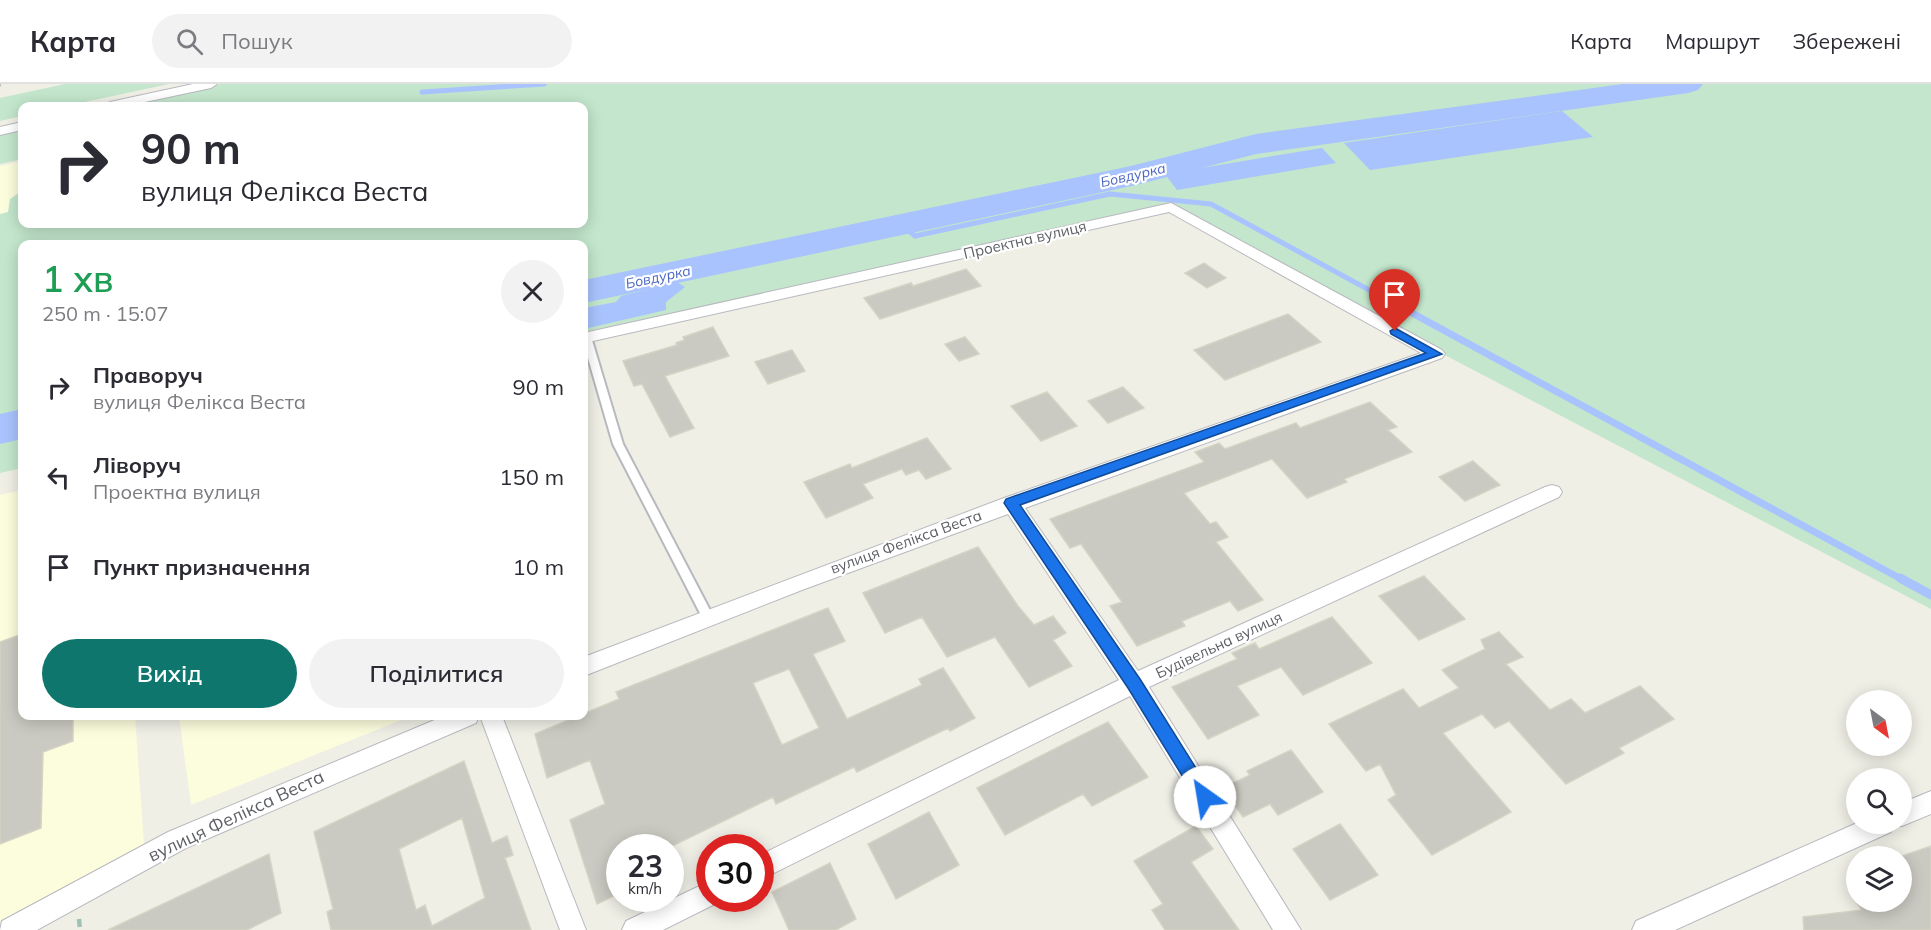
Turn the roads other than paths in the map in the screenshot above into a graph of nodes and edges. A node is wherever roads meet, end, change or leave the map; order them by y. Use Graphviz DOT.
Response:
graph roads {
  1 [pos="211,84"];
  2 [pos="128,102"];
  3 [pos="18,127"];
  4 [pos="0,131"];
  5 [pos="588,337"];
  6 [pos="588,348"];
  7 [pos="1436,354"];
  8 [pos="1552,492"];
  9 [pos="1011,503"];
  10 [pos="707,616"];
  11 [pos="588,665"];
  12 [pos="1134,683"];
  13 [pos="459,720"];
  14 [pos="493,720"];
  15 [pos="1931,802"];
  16 [pos="1912,811"];
  17 [pos="1860,834"];
  18 [pos="774,861"];
  19 [pos="696,900"];
  20 [pos="11,930"];
  21 [pos="573,930"];
  22 [pos="635,930"];
  23 [pos="1288,930"];
  24 [pos="1646,930"];
  1 -- 2 [label="street"];
  3 -- 4 [label="street"];
  5 -- 7 [label="street, Проектна вулиця"];
  6 -- 10 [label="lane"];
  7 -- 9 [label="street, вулиця Фелікса Веста"];
  8 -- 12 [label="street, Будівельна вулиця"];
  9 -- 10 [label="street, вулиця Фелікса Веста"];
  9 -- 12 [label="street"];
  10 -- 11 [label="street, вулиця Фелікса Веста"];
  12 -- 18 [label="street, Будівельна вулиця"];
  12 -- 23 [label="street"];
  13 -- 20 [label="street, вулиця Фелікса Веста"];
  14 -- 21 [label="street"];
  15 -- 16 [label="street"];
  17 -- 24 [label="street"];
  19 -- 22 [label="street"];
}
